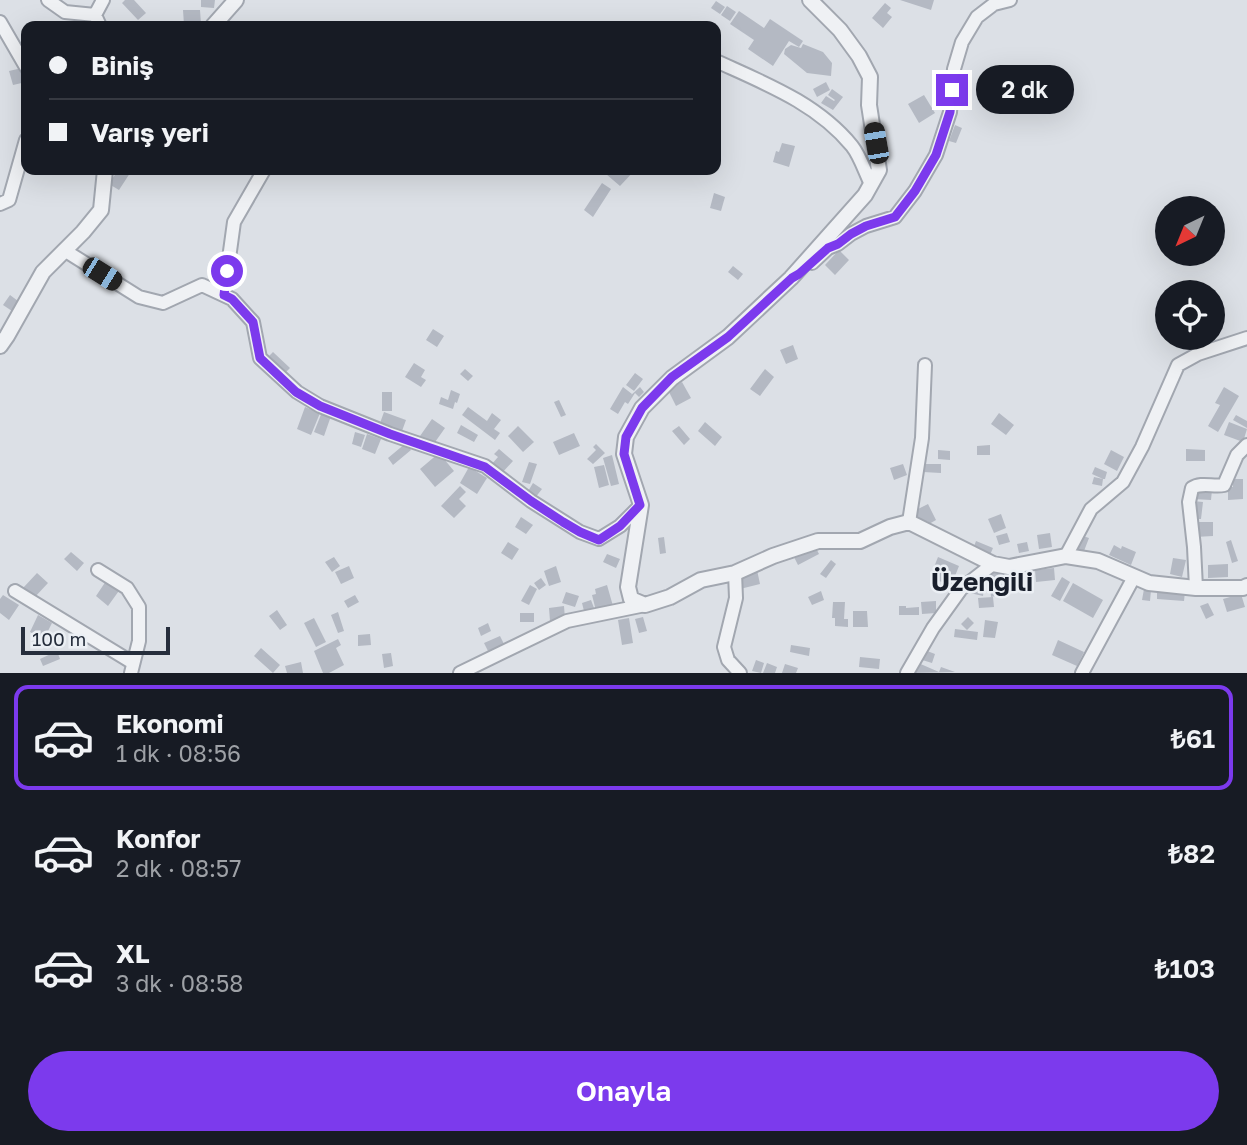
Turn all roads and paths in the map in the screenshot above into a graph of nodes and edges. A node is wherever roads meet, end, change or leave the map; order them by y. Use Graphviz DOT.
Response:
graph roads {
  1 [pos="48,0"];
  2 [pos="103,0"];
  3 [pos="236,0"];
  4 [pos="810,0"];
  5 [pos="1010,0"];
  6 [pos="98,20"];
  7 [pos="217,21"];
  8 [pos="1,27"];
  9 [pos="21,59"];
  10 [pos="721,63"];
  11 [pos="21,158"];
  12 [pos="104,175"];
  13 [pos="261,175"];
  14 [pos="871,184"];
  15 [pos="0,204"];
  16 [pos="64,250"];
  17 [pos="792,278"];
  18 [pos="224,295"];
  19 [pos="1247,338"];
  20 [pos="0,346"];
  21 [pos="925,365"];
  22 [pos="1247,445"];
  23 [pos="640,505"];
  24 [pos="909,522"];
  25 [pos="1066,556"];
  26 [pos="993,564"];
  27 [pos="98,570"];
  28 [pos="735,573"];
  29 [pos="1134,577"];
  30 [pos="1247,586"];
  31 [pos="1196,588"];
  32 [pos="15,591"];
  33 [pos="645,605"];
  34 [pos="132,668"];
  35 [pos="460,673"];
  36 [pos="740,673"];
  37 [pos="907,673"];
  38 [pos="1082,673"];
  1 -- 6 [label="street"];
  2 -- 6 [label="street"];
  3 -- 7 [label="street"];
  4 -- 14 [label="street"];
  5 -- 17 [label="street"];
  8 -- 9 [label="street"];
  10 -- 14 [label="street"];
  11 -- 15 [label="street"];
  12 -- 16 [label="street"];
  13 -- 18 [label="street"];
  14 -- 17 [label="street"];
  16 -- 18 [label="street"];
  16 -- 20 [label="street"];
  17 -- 23 [label="street"];
  18 -- 23 [label="street"];
  19 -- 25 [label="street"];
  21 -- 24 [label="street"];
  22 -- 31 [label="street"];
  23 -- 33 [label="street"];
  24 -- 26 [label="street"];
  24 -- 28 [label="street"];
  25 -- 26 [label="street"];
  25 -- 29 [label="street"];
  26 -- 37 [label="street"];
  27 -- 34 [label="street"];
  28 -- 33 [label="street"];
  28 -- 36 [label="street"];
  29 -- 31 [label="street"];
  29 -- 38 [label="street"];
  30 -- 31 [label="street"];
  32 -- 34 [label="street"];
  33 -- 35 [label="street"];
}
